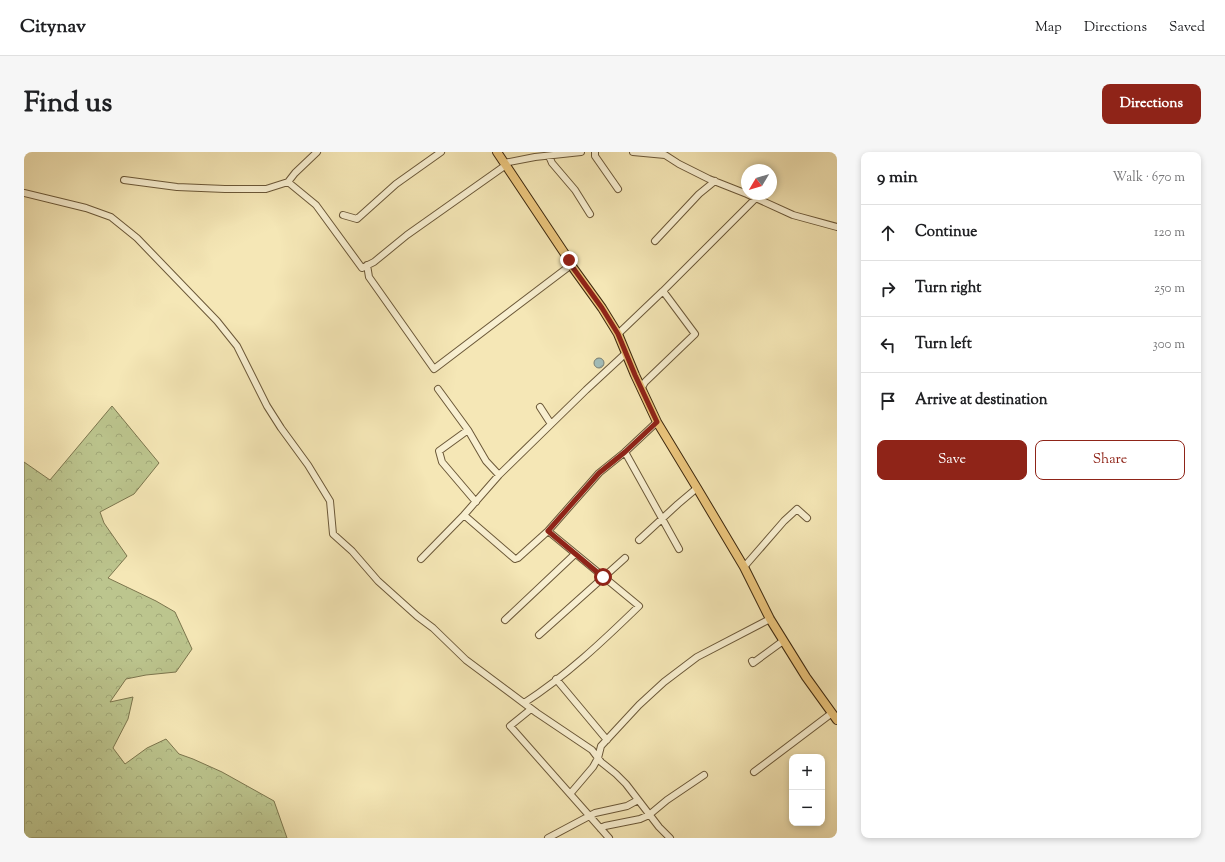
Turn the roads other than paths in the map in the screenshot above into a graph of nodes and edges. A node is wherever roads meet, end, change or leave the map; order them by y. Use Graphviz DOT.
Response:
graph roads {
  1 [pos="317,152"];
  2 [pos="441,152"];
  3 [pos="496,152"];
  4 [pos="581,152"];
  5 [pos="595,152"];
  6 [pos="633,152"];
  7 [pos="549,156"];
  8 [pos="505,164"];
  9 [pos="124,180"];
  10 [pos="715,181"];
  11 [pos="288,182"];
  12 [pos="618,189"];
  13 [pos="741,192"];
  14 [pos="24,193"];
  15 [pos="754,200"];
  16 [pos="760,200"];
  17 [pos="590,214"];
  18 [pos="343,215"];
  19 [pos="837,227"];
  20 [pos="655,240"];
  21 [pos="368,265"];
  22 [pos="571,265"];
  23 [pos="664,291"];
  24 [pos="618,334"];
  25 [pos="626,353"];
  26 [pos="438,389"];
  27 [pos="641,389"];
  28 [pos="540,407"];
  29 [pos="657,422"];
  30 [pos="552,424"];
  31 [pos="468,430"];
  32 [pos="625,452"];
  33 [pos="499,475"];
  34 [pos="697,488"];
  35 [pos="476,502"];
  36 [pos="464,515"];
  37 [pos="661,518"];
  38 [pos="807,518"];
  39 [pos="548,531"];
  40 [pos="639,540"];
  41 [pos="678,549"];
  42 [pos="575,554"];
  43 [pos="421,558"];
  44 [pos="625,558"];
  45 [pos="744,567"];
  46 [pos="603,577"];
  47 [pos="770,619"];
  48 [pos="505,620"];
  49 [pos="539,635"];
  50 [pos="783,642"];
  51 [pos="752,661"];
  52 [pos="556,679"];
  53 [pos="524,703"];
  54 [pos="531,709"];
  55 [pos="835,716"];
  56 [pos="607,740"];
  57 [pos="598,758"];
  58 [pos="754,772"];
  59 [pos="704,775"];
  60 [pos="570,794"];
  61 [pos="638,800"];
  62 [pos="589,816"];
  63 [pos="649,816"];
  64 [pos="600,828"];
  65 [pos="555,836"];
  66 [pos="548,838"];
  67 [pos="609,838"];
  68 [pos="670,838"];
  1 -- 11 [label="street"];
  2 -- 18 [label="street"];
  3 -- 8 [label="main road"];
  4 -- 7 [label="street"];
  5 -- 12 [label="street"];
  6 -- 10 [label="street"];
  7 -- 8 [label="street"];
  7 -- 17 [label="street"];
  8 -- 21 [label="street"];
  8 -- 22 [label="main road"];
  9 -- 11 [label="street"];
  10 -- 13 [label="street"];
  10 -- 20 [label="street"];
  11 -- 21 [label="street"];
  14 -- 53 [label="street"];
  15 -- 23 [label="street"];
  16 -- 19 [label="street"];
  21 -- 22 [label="street"];
  22 -- 24 [label="main road"];
  23 -- 24 [label="street"];
  23 -- 27 [label="street"];
  24 -- 25 [label="main road"];
  25 -- 27 [label="main road"];
  25 -- 30 [label="street"];
  26 -- 31 [label="street"];
  27 -- 29 [label="main road"];
  28 -- 30 [label="street"];
  29 -- 32 [label="street"];
  29 -- 34 [label="main road"];
  30 -- 33 [label="street"];
  31 -- 33 [label="street"];
  31 -- 35 [label="street"];
  32 -- 37 [label="street"];
  32 -- 39 [label="street"];
  33 -- 35 [label="street"];
  34 -- 37 [label="street"];
  34 -- 45 [label="main road"];
  35 -- 36 [label="street"];
  36 -- 39 [label="street"];
  36 -- 43 [label="street"];
  37 -- 40 [label="street"];
  37 -- 41 [label="street"];
  38 -- 45 [label="street"];
  39 -- 42 [label="street"];
  42 -- 46 [label="street"];
  42 -- 48 [label="street"];
  44 -- 46 [label="street"];
  45 -- 47 [label="main road"];
  46 -- 49 [label="street"];
  46 -- 52 [label="street"];
  47 -- 50 [label="main road"];
  47 -- 56 [label="street"];
  50 -- 51 [label="street"];
  50 -- 55 [label="main road"];
  52 -- 53 [label="street"];
  52 -- 56 [label="street"];
  53 -- 54 [label="street"];
  54 -- 57 [label="street"];
  54 -- 60 [label="street"];
  55 -- 58 [label="street"];
  56 -- 57 [label="street"];
  57 -- 60 [label="street"];
  57 -- 61 [label="street"];
  59 -- 63 [label="street"];
  60 -- 62 [label="street"];
  61 -- 62 [label="street"];
  61 -- 63 [label="street"];
  62 -- 64 [label="street"];
  62 -- 65 [label="street"];
  63 -- 64 [label="street"];
  63 -- 68 [label="street"];
  64 -- 67 [label="street"];
  65 -- 66 [label="street"];
}
